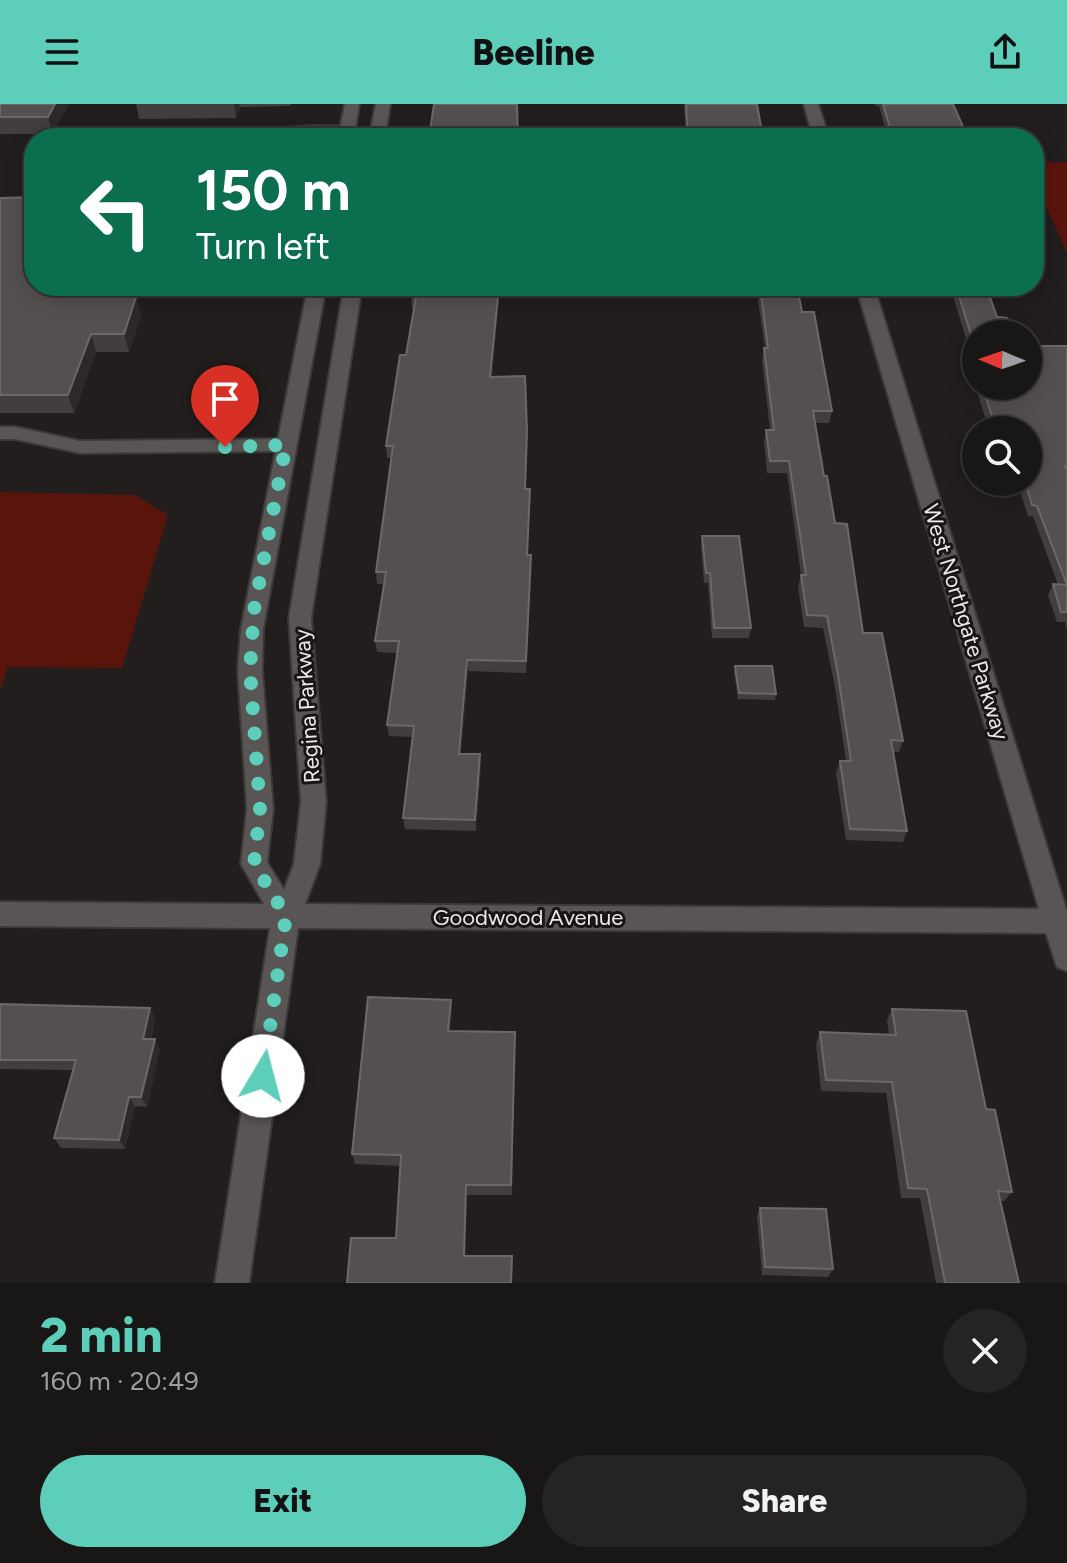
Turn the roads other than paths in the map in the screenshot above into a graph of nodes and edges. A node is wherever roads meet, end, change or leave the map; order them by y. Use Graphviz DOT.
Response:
graph roads {
  1 [pos="352,104"];
  2 [pos="383,104"];
  3 [pos="811,104"];
  4 [pos="347,128"];
  5 [pos="379,128"];
  6 [pos="818,128"];
  7 [pos="315,296"];
  8 [pos="351,296"];
  9 [pos="868,296"];
  10 [pos="0,433"];
  11 [pos="286,445"];
  12 [pos="327,445"];
  13 [pos="0,914"];
  14 [pos="286,916"];
  15 [pos="1055,921"];
  16 [pos="1067,958"];
  17 [pos="232,1283"];
  1 -- 4 [label="street"];
  2 -- 5 [label="street"];
  3 -- 6 [label="street"];
  7 -- 11 [label="street"];
  8 -- 12 [label="street, Regina Parkway"];
  9 -- 15 [label="street, West Northgate Parkway"];
  10 -- 11 [label="lane"];
  11 -- 12 [label="street"];
  11 -- 14 [label="street"];
  12 -- 14 [label="street, Regina Parkway"];
  13 -- 14 [label="street, Goodwood Avenue"];
  14 -- 15 [label="street, Goodwood Avenue"];
  14 -- 17 [label="street, Regina Parkway"];
  15 -- 16 [label="street, West Northgate Parkway"];
}
